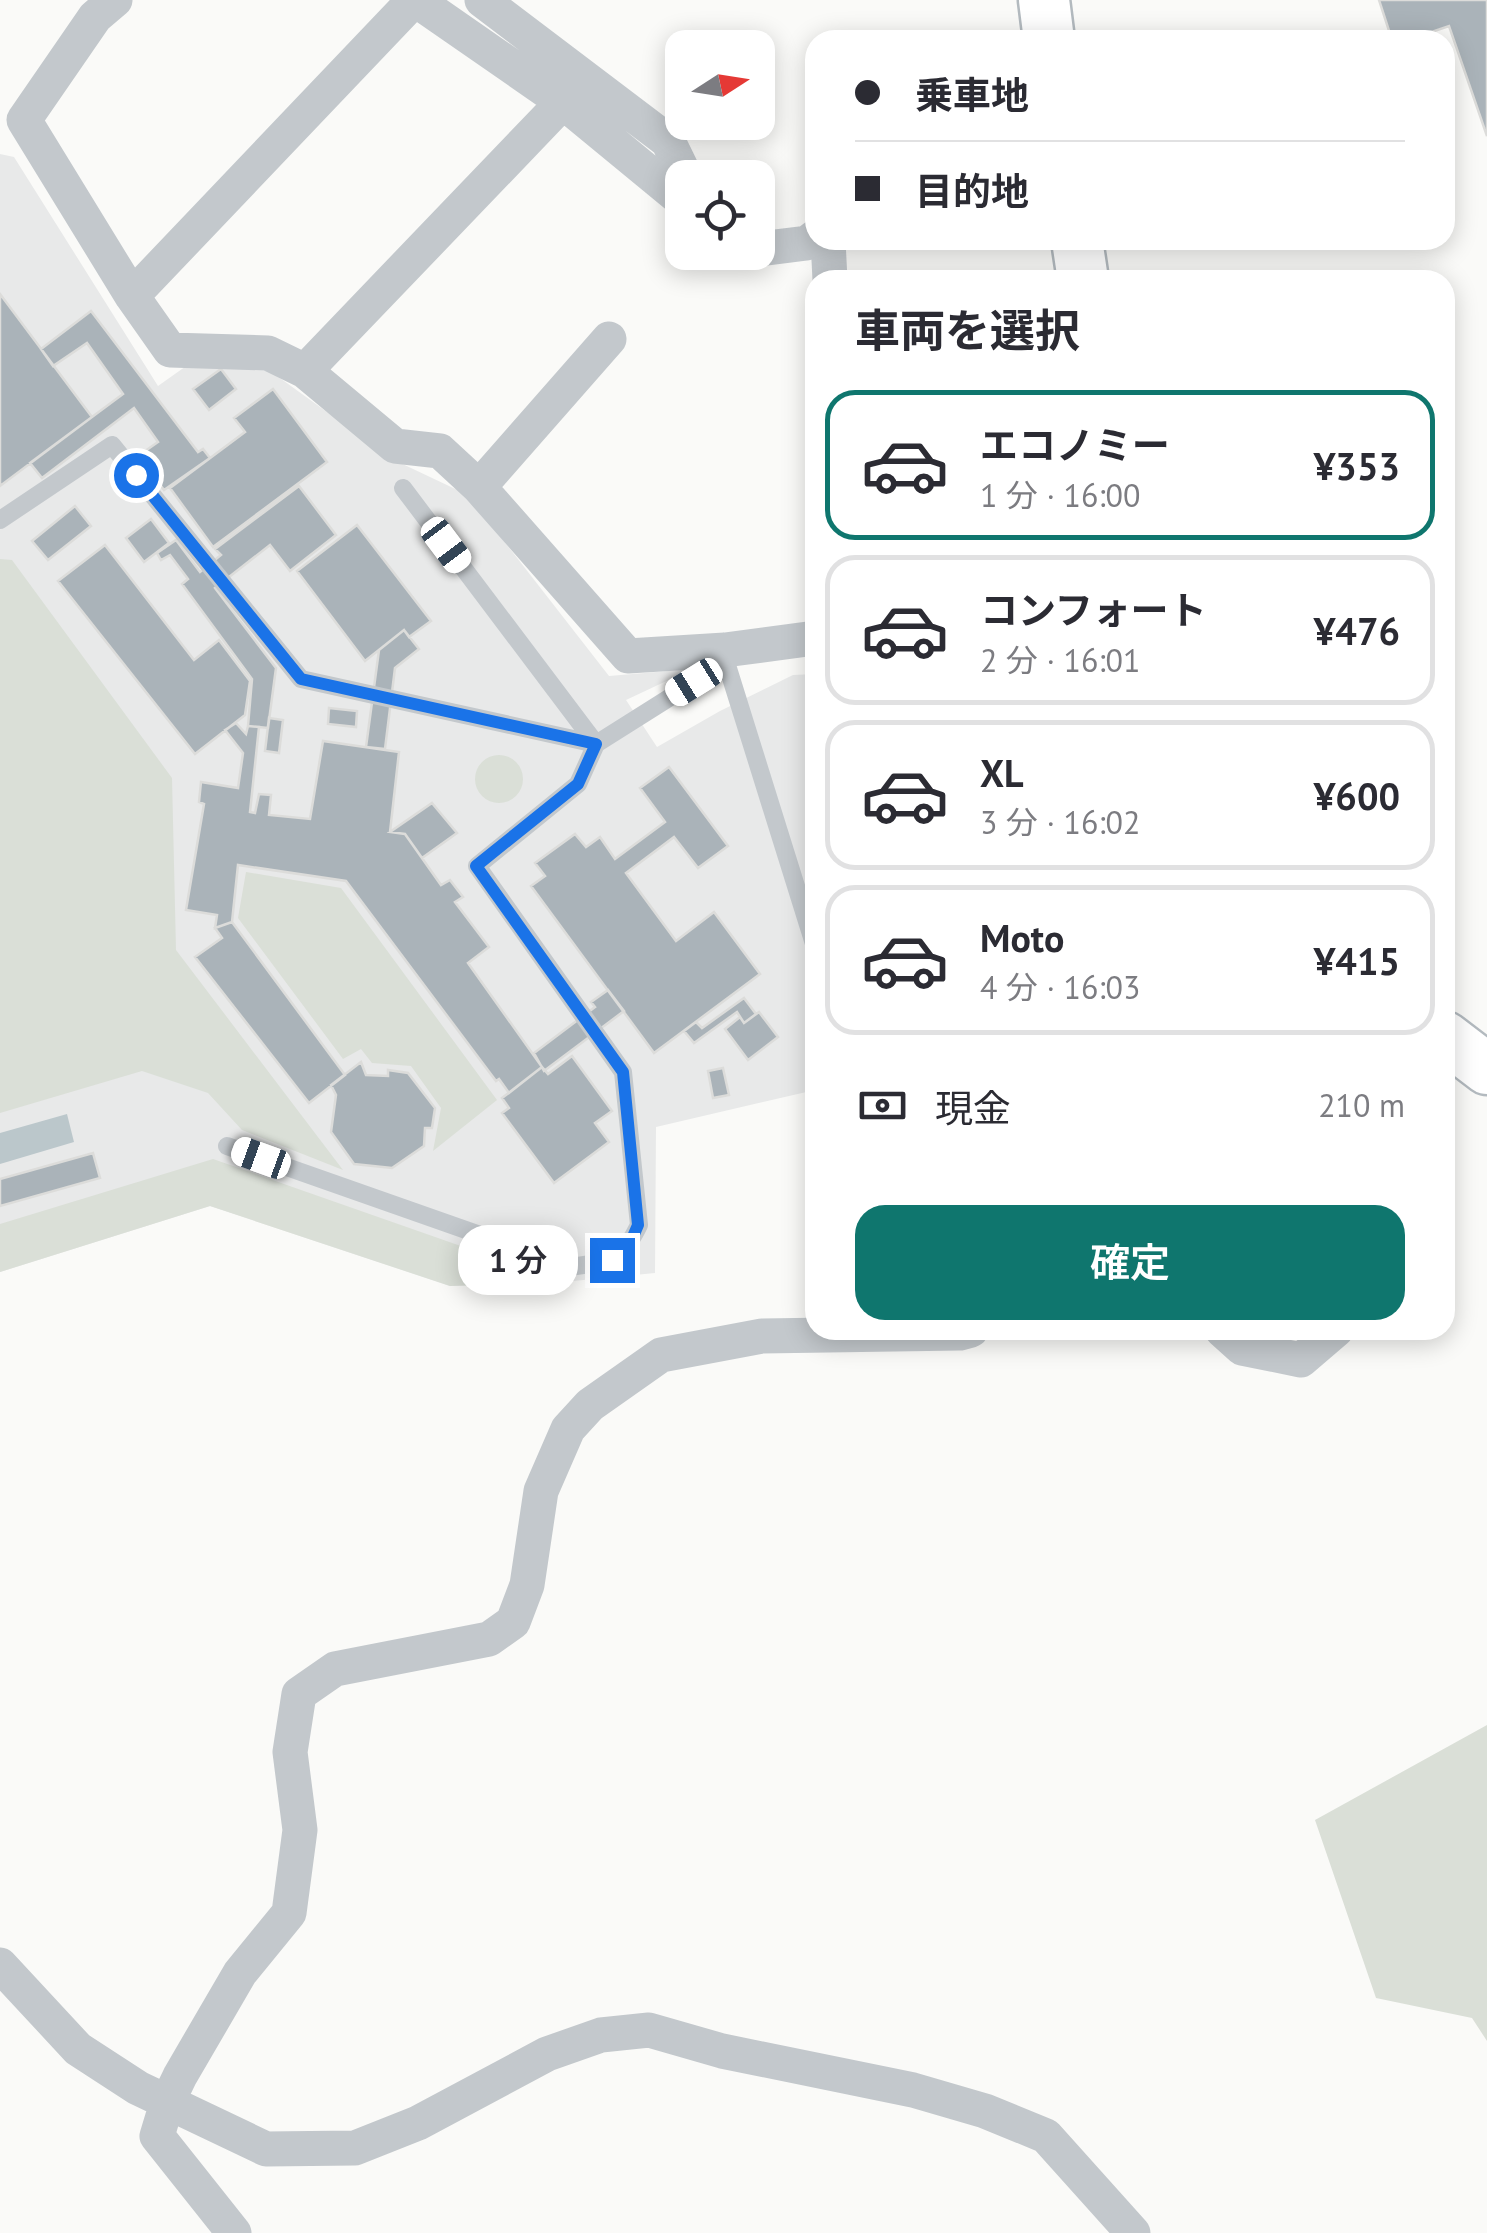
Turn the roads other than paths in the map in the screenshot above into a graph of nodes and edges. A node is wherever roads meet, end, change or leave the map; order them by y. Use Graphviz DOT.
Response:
graph roads {
  1 [pos="116,0"];
  2 [pos="415,0"];
  3 [pos="482,0"];
  4 [pos="1044,0"];
  5 [pos="1048,30"];
  6 [pos="563,102"];
  7 [pos="12,126"];
  8 [pos="677,160"];
  9 [pos="665,186"];
  10 [pos="805,243"];
  11 [pos="775,247"];
  12 [pos="132,296"];
  13 [pos="609,339"];
  14 [pos="305,371"];
  15 [pos="478,486"];
  16 [pos="403,488"];
  17 [pos="0,520"];
  18 [pos="805,640"];
  19 [pos="725,656"];
  20 [pos="596,744"];
  21 [pos="805,915"];
  22 [pos="1455,1045"];
  23 [pos="1487,1070"];
  24 [pos="227,1146"];
  25 [pos="805,1335"];
  26 [pos="1233,1340"];
  27 [pos="1324,1340"];
  28 [pos="0,1965"];
  29 [pos="168,2102"];
  30 [pos="234,2233"];
  31 [pos="1133,2233"];
  1 -- 7 [label="street"];
  2 -- 6 [label="street"];
  2 -- 12 [label="street"];
  3 -- 8 [label="street"];
  4 -- 5 [label="main road"];
  6 -- 9 [label="street"];
  6 -- 14 [label="street"];
  7 -- 12 [label="street"];
  10 -- 11 [label="street"];
  12 -- 14 [label="street"];
  13 -- 15 [label="street"];
  14 -- 15 [label="street"];
  15 -- 19 [label="street"];
  16 -- 20 [label="lane"];
  17 -- 20 [label="lane"];
  18 -- 19 [label="street"];
  19 -- 20 [label="lane"];
  19 -- 21 [label="lane"];
  20 -- 24 [label="lane"];
  22 -- 23 [label="main road"];
  25 -- 29 [label="street"];
  26 -- 27 [label="street"];
  28 -- 29 [label="street"];
  29 -- 30 [label="street"];
  29 -- 31 [label="street"];
}
